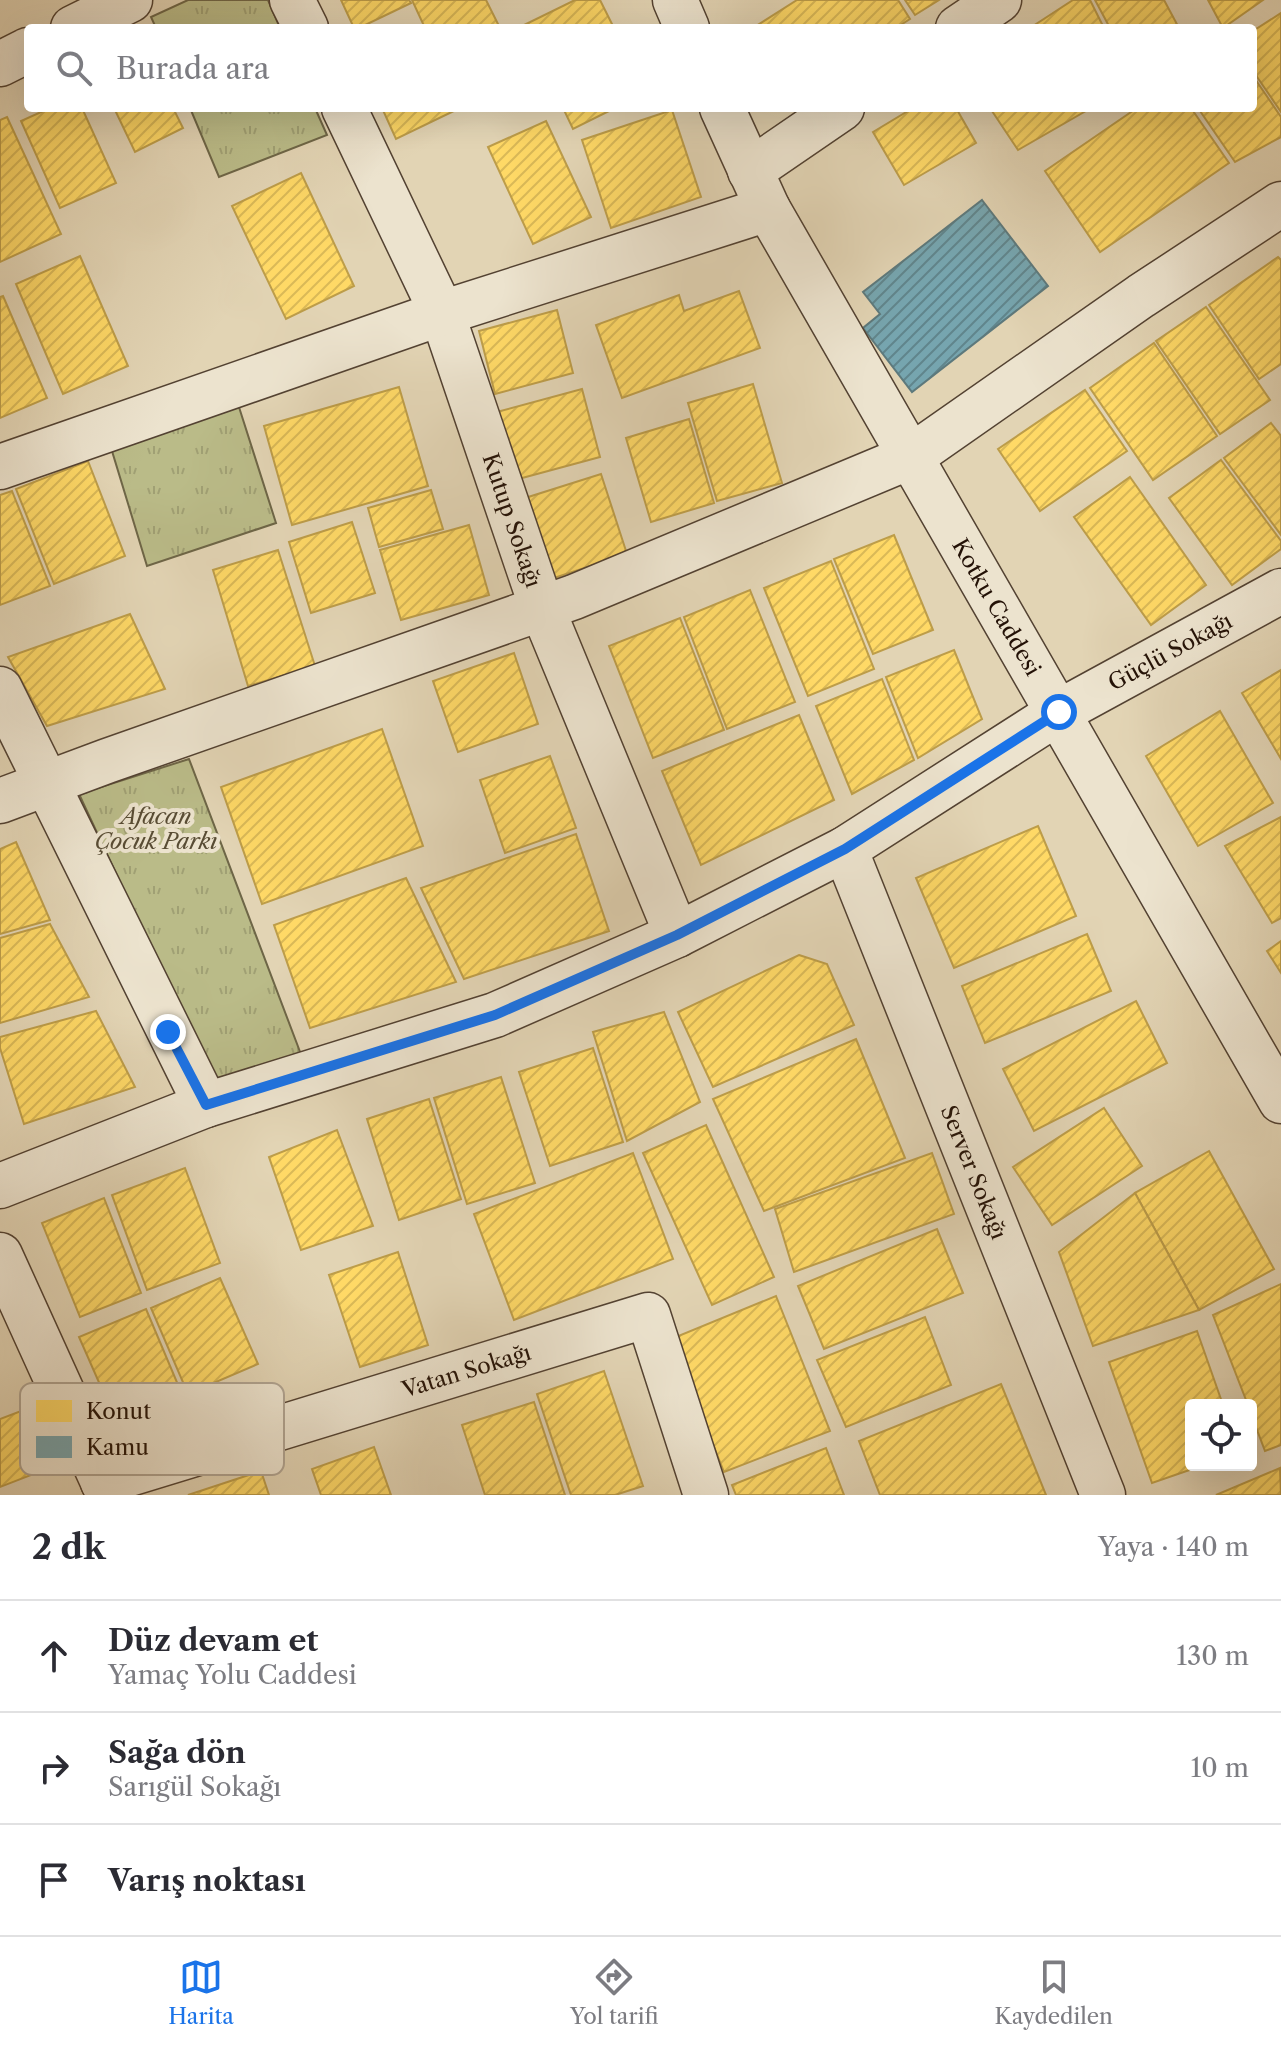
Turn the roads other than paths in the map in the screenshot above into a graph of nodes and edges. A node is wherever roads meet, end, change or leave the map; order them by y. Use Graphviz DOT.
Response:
graph roads {
  1 [pos="130,0"];
  2 [pos="292,0"];
  3 [pos="675,0"];
  4 [pos="999,0"];
  5 [pos="81,24"];
  6 [pos="304,24"];
  7 [pos="685,24"];
  8 [pos="964,24"];
  9 [pos="24,52"];
  10 [pos="0,64"];
  11 [pos="346,112"];
  12 [pos="724,112"];
  13 [pos="838,112"];
  14 [pos="759,190"];
  15 [pos="1281,204"];
  16 [pos="442,313"];
  17 [pos="912,456"];
  18 [pos="0,467"];
  19 [pos="1281,591"];
  20 [pos="542,608"];
  21 [pos="0,689"];
  22 [pos="1059,712"];
  23 [pos="48,784"];
  24 [pos="0,801"];
  25 [pos="845,849"];
  26 [pos="677,935"];
  27 [pos="1276,1081"];
  28 [pos="206,1105"];
  29 [pos="0,1186"];
  30 [pos="0,1255"];
  31 [pos="58,1383"];
  32 [pos="284,1431"];
  33 [pos="147,1475"];
  34 [pos="106,1488"];
  35 [pos="706,1495"];
  36 [pos="1103,1495"];
  1 -- 5 [label="street"];
  2 -- 6 [label="street"];
  3 -- 7 [label="street"];
  4 -- 8 [label="street"];
  9 -- 10 [label="street"];
  11 -- 16 [label="street, Kutup Sokağı"];
  12 -- 14 [label="street, Kotku Caddesi"];
  13 -- 14 [label="street"];
  14 -- 16 [label="street"];
  14 -- 17 [label="street, Kotku Caddesi"];
  15 -- 17 [label="street"];
  16 -- 18 [label="street"];
  16 -- 20 [label="street, Kutup Sokağı"];
  17 -- 20 [label="street"];
  17 -- 22 [label="street, Kotku Caddesi"];
  19 -- 22 [label="street, Güçlü Sokağı"];
  20 -- 23 [label="street"];
  20 -- 26 [label="street, Kutup Sokağı"];
  21 -- 23 [label="street"];
  22 -- 25 [label="street, Güçlü Sokağı"];
  22 -- 27 [label="street, Kotku Caddesi"];
  23 -- 24 [label="street"];
  23 -- 28 [label="street"];
  25 -- 26 [label="street, Güçlü Sokağı"];
  25 -- 36 [label="street, Server Sokağı"];
  26 -- 28 [label="street, Güçlü Sokağı"];
  28 -- 29 [label="street, Güçlü Sokağı"];
  30 -- 31 [label="street"];
  32 -- 35 [label="street, Vatan Sokağı"];
  33 -- 34 [label="street, Vatan Sokağı"];
}
